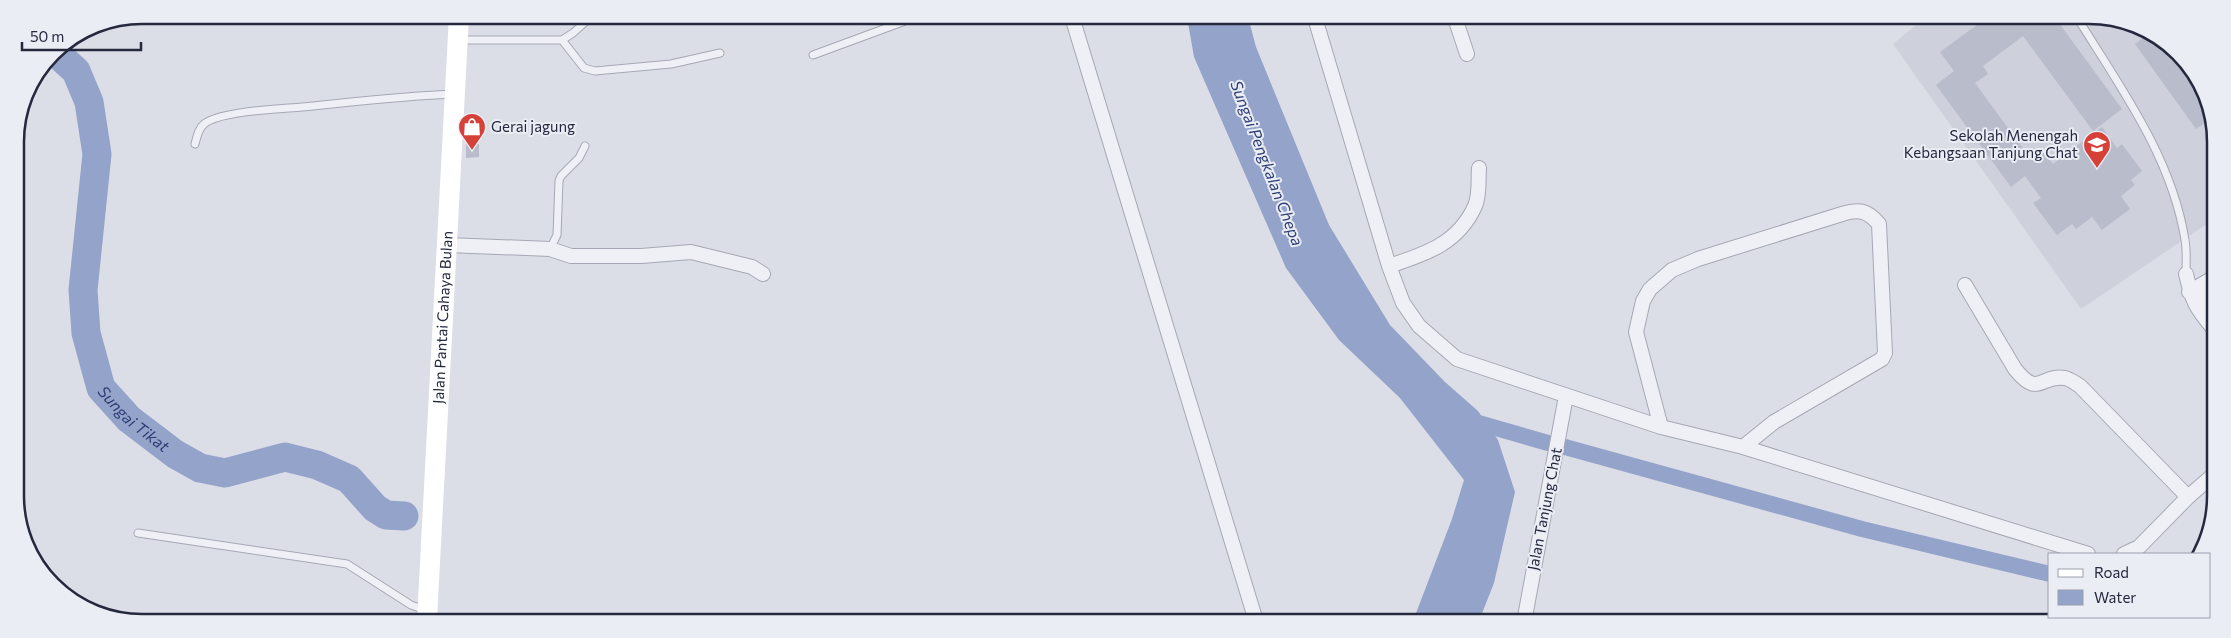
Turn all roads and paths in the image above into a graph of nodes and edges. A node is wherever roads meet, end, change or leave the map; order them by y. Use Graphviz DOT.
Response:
graph roads {
  1 [pos="459,24"];
  2 [pos="584,24"];
  3 [pos="897,24"];
  4 [pos="1074,24"];
  5 [pos="1317,24"];
  6 [pos="1457,24"];
  7 [pos="2081,24"];
  8 [pos="458,40"];
  9 [pos="562,40"];
  10 [pos="720,53"];
  11 [pos="1467,54"];
  12 [pos="813,55"];
  13 [pos="455,94"];
  14 [pos="195,144"];
  15 [pos="585,146"];
  16 [pos="1479,168"];
  17 [pos="447,245"];
  18 [pos="550,249"];
  19 [pos="1390,266"];
  20 [pos="763,274"];
  21 [pos="2207,280"];
  22 [pos="2189,285"];
  23 [pos="1965,286"];
  24 [pos="2207,302"];
  25 [pos="2207,320"];
  26 [pos="1566,396"];
  27 [pos="1662,427"];
  28 [pos="1743,447"];
  29 [pos="2207,480"];
  30 [pos="2188,497"];
  31 [pos="138,533"];
  32 [pos="2085,553"];
  33 [pos="2126,553"];
  34 [pos="427,614"];
  35 [pos="1254,614"];
  36 [pos="1525,614"];
  1 -- 8 [label="main road, Jalan Pantai Cahaya Bulan"];
  2 -- 9 [label="lane"];
  3 -- 12 [label="lane"];
  4 -- 35 [label="street"];
  5 -- 19 [label="street"];
  6 -- 11 [label="street"];
  7 -- 22 [label="lane"];
  8 -- 9 [label="lane"];
  8 -- 13 [label="main road, Jalan Pantai Cahaya Bulan"];
  9 -- 10 [label="lane"];
  13 -- 14 [label="lane"];
  13 -- 17 [label="main road, Jalan Pantai Cahaya Bulan"];
  15 -- 18 [label="lane"];
  16 -- 19 [label="street"];
  17 -- 18 [label="street"];
  17 -- 34 [label="main road, Jalan Pantai Cahaya Bulan"];
  18 -- 20 [label="street"];
  19 -- 26 [label="street"];
  21 -- 22 [label="street"];
  22 -- 24 [label="street"];
  22 -- 25 [label="street"];
  23 -- 30 [label="street"];
  26 -- 27 [label="street"];
  26 -- 36 [label="street, Jalan Tanjung Chat"];
  27 -- 28 [label="street"];
  27 -- 28 [label="street"];
  28 -- 32 [label="street"];
  29 -- 30 [label="street"];
  30 -- 33 [label="street"];
  31 -- 34 [label="lane"];
}
